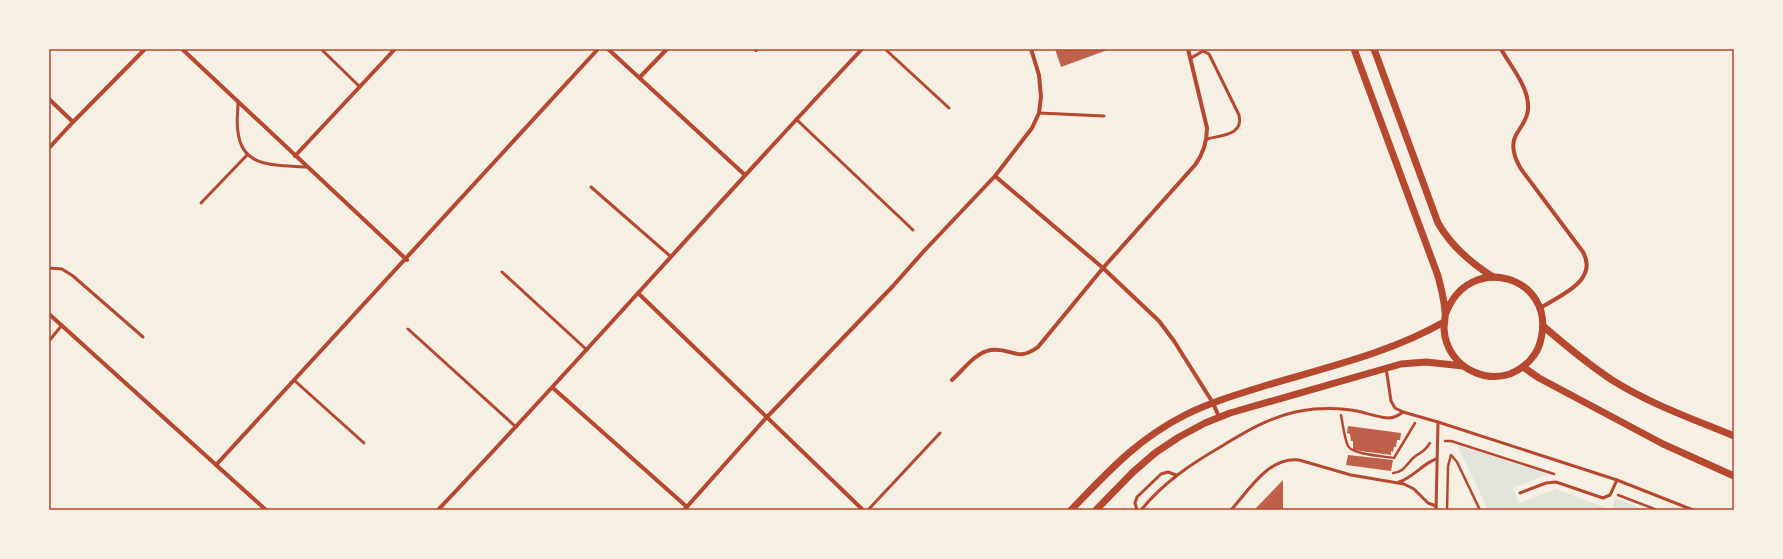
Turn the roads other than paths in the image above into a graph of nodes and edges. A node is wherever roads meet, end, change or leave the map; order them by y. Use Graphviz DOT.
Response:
graph roads {
  1 [pos="145,49"];
  2 [pos="182,49"];
  3 [pos="321,49"];
  4 [pos="396,49"];
  5 [pos="598,49"];
  6 [pos="608,49"];
  7 [pos="666,49"];
  8 [pos="862,49"];
  9 [pos="885,49"];
  10 [pos="1031,49"];
  11 [pos="1188,49"];
  12 [pos="1354,49"];
  13 [pos="1374,49"];
  14 [pos="1501,49"];
  15 [pos="1191,58"];
  16 [pos="640,77"];
  17 [pos="360,87"];
  18 [pos="49,99"];
  19 [pos="238,103"];
  20 [pos="949,108"];
  21 [pos="1039,113"];
  22 [pos="1104,116"];
  23 [pos="796,119"];
  24 [pos="73,122"];
  25 [pos="1207,138"];
  26 [pos="49,148"];
  27 [pos="246,155"];
  28 [pos="295,156"];
  29 [pos="307,167"];
  30 [pos="745,175"];
  31 [pos="995,176"];
  32 [pos="591,187"];
  33 [pos="201,203"];
  34 [pos="913,230"];
  35 [pos="670,256"];
  36 [pos="406,260"];
  37 [pos="49,268"];
  38 [pos="1103,268"];
  39 [pos="502,272"];
  40 [pos="1493,277"];
  41 [pos="638,293"];
  42 [pos="1540,308"];
  43 [pos="1446,313"];
  44 [pos="49,314"];
  45 [pos="1444,322"];
  46 [pos="62,326"];
  47 [pos="1543,326"];
  48 [pos="408,329"];
  49 [pos="143,337"];
  50 [pos="49,341"];
  51 [pos="587,350"];
  52 [pos="1464,366"];
  53 [pos="1523,367"];
  54 [pos="1386,368"];
  55 [pos="952,380"];
  56 [pos="295,381"];
  57 [pos="553,388"];
  58 [pos="1213,403"];
  59 [pos="1403,412"];
  60 [pos="1219,417"];
  61 [pos="767,418"];
  62 [pos="1438,422"];
  63 [pos="516,427"];
  64 [pos="940,433"];
  65 [pos="1734,436"];
  66 [pos="364,443"];
  67 [pos="1436,459"];
  68 [pos="216,466"];
  69 [pos="1176,475"];
  70 [pos="1734,476"];
  71 [pos="1617,480"];
  72 [pos="1399,482"];
  73 [pos="1520,493"];
  74 [pos="1436,508"];
  75 [pos="685,509"];
  76 [pos="1688,509"];
  77 [pos="266,510"];
  78 [pos="438,510"];
  79 [pos="863,510"];
  80 [pos="868,510"];
  81 [pos="1071,510"];
  82 [pos="1096,510"];
  83 [pos="1137,510"];
  84 [pos="1141,510"];
  85 [pos="1231,510"];
  86 [pos="1693,510"];
  1 -- 24 [label="street"];
  2 -- 19 [label="street"];
  3 -- 17 [label="lane"];
  4 -- 17 [label="street"];
  5 -- 36 [label="street"];
  6 -- 16 [label="street"];
  7 -- 16 [label="street"];
  8 -- 23 [label="street"];
  9 -- 20 [label="lane"];
  10 -- 21 [label="street"];
  11 -- 15 [label="street"];
  12 -- 43 [label="street"];
  13 -- 40 [label="street"];
  14 -- 42 [label="street"];
  15 -- 25 [label="street"];
  15 -- 25 [label="lane"];
  16 -- 30 [label="street"];
  17 -- 28 [label="street"];
  18 -- 24 [label="street"];
  19 -- 27 [label="lane"];
  19 -- 28 [label="street"];
  21 -- 22 [label="lane"];
  21 -- 31 [label="street"];
  23 -- 30 [label="street"];
  23 -- 34 [label="lane"];
  24 -- 26 [label="street"];
  25 -- 38 [label="street"];
  27 -- 29 [label="lane"];
  27 -- 33 [label="lane"];
  28 -- 29 [label="street"];
  29 -- 36 [label="street"];
  30 -- 35 [label="street"];
  31 -- 38 [label="street"];
  31 -- 61 [label="street"];
  32 -- 35 [label="lane"];
  35 -- 41 [label="street"];
  36 -- 56 [label="street"];
  37 -- 49 [label="lane"];
  38 -- 55 [label="street"];
  38 -- 58 [label="street"];
  39 -- 51 [label="lane"];
  40 -- 42 [label="street"];
  40 -- 43 [label="street"];
  41 -- 51 [label="street"];
  41 -- 61 [label="street"];
  42 -- 47 [label="street"];
  43 -- 45 [label="street"];
  44 -- 46 [label="street"];
  45 -- 52 [label="street"];
  45 -- 58 [label="street"];
  46 -- 50 [label="lane"];
  46 -- 68 [label="street"];
  47 -- 53 [label="street"];
  47 -- 65 [label="street"];
  48 -- 63 [label="lane"];
  51 -- 57 [label="street"];
  52 -- 53 [label="street"];
  52 -- 54 [label="street"];
  53 -- 70 [label="street"];
  54 -- 59 [label="lane"];
  54 -- 60 [label="street"];
  56 -- 66 [label="lane"];
  56 -- 68 [label="street"];
  57 -- 63 [label="street"];
  57 -- 75 [label="street"];
  58 -- 60 [label="street"];
  58 -- 81 [label="street"];
  59 -- 62 [label="lane"];
  59 -- 69 [label="lane"];
  60 -- 82 [label="street"];
  61 -- 75 [label="street"];
  61 -- 79 [label="street"];
  62 -- 67 [label="lane"];
  62 -- 71 [label="lane"];
  63 -- 78 [label="street"];
  64 -- 80 [label="lane"];
  67 -- 72 [label="lane"];
  67 -- 74 [label="lane"];
  68 -- 77 [label="street"];
  69 -- 83 [label="lane"];
  69 -- 84 [label="lane"];
  71 -- 73 [label="lane"];
  71 -- 76 [label="lane"];
  72 -- 74 [label="lane"];
  72 -- 85 [label="lane"];
  76 -- 86 [label="lane"];
}
